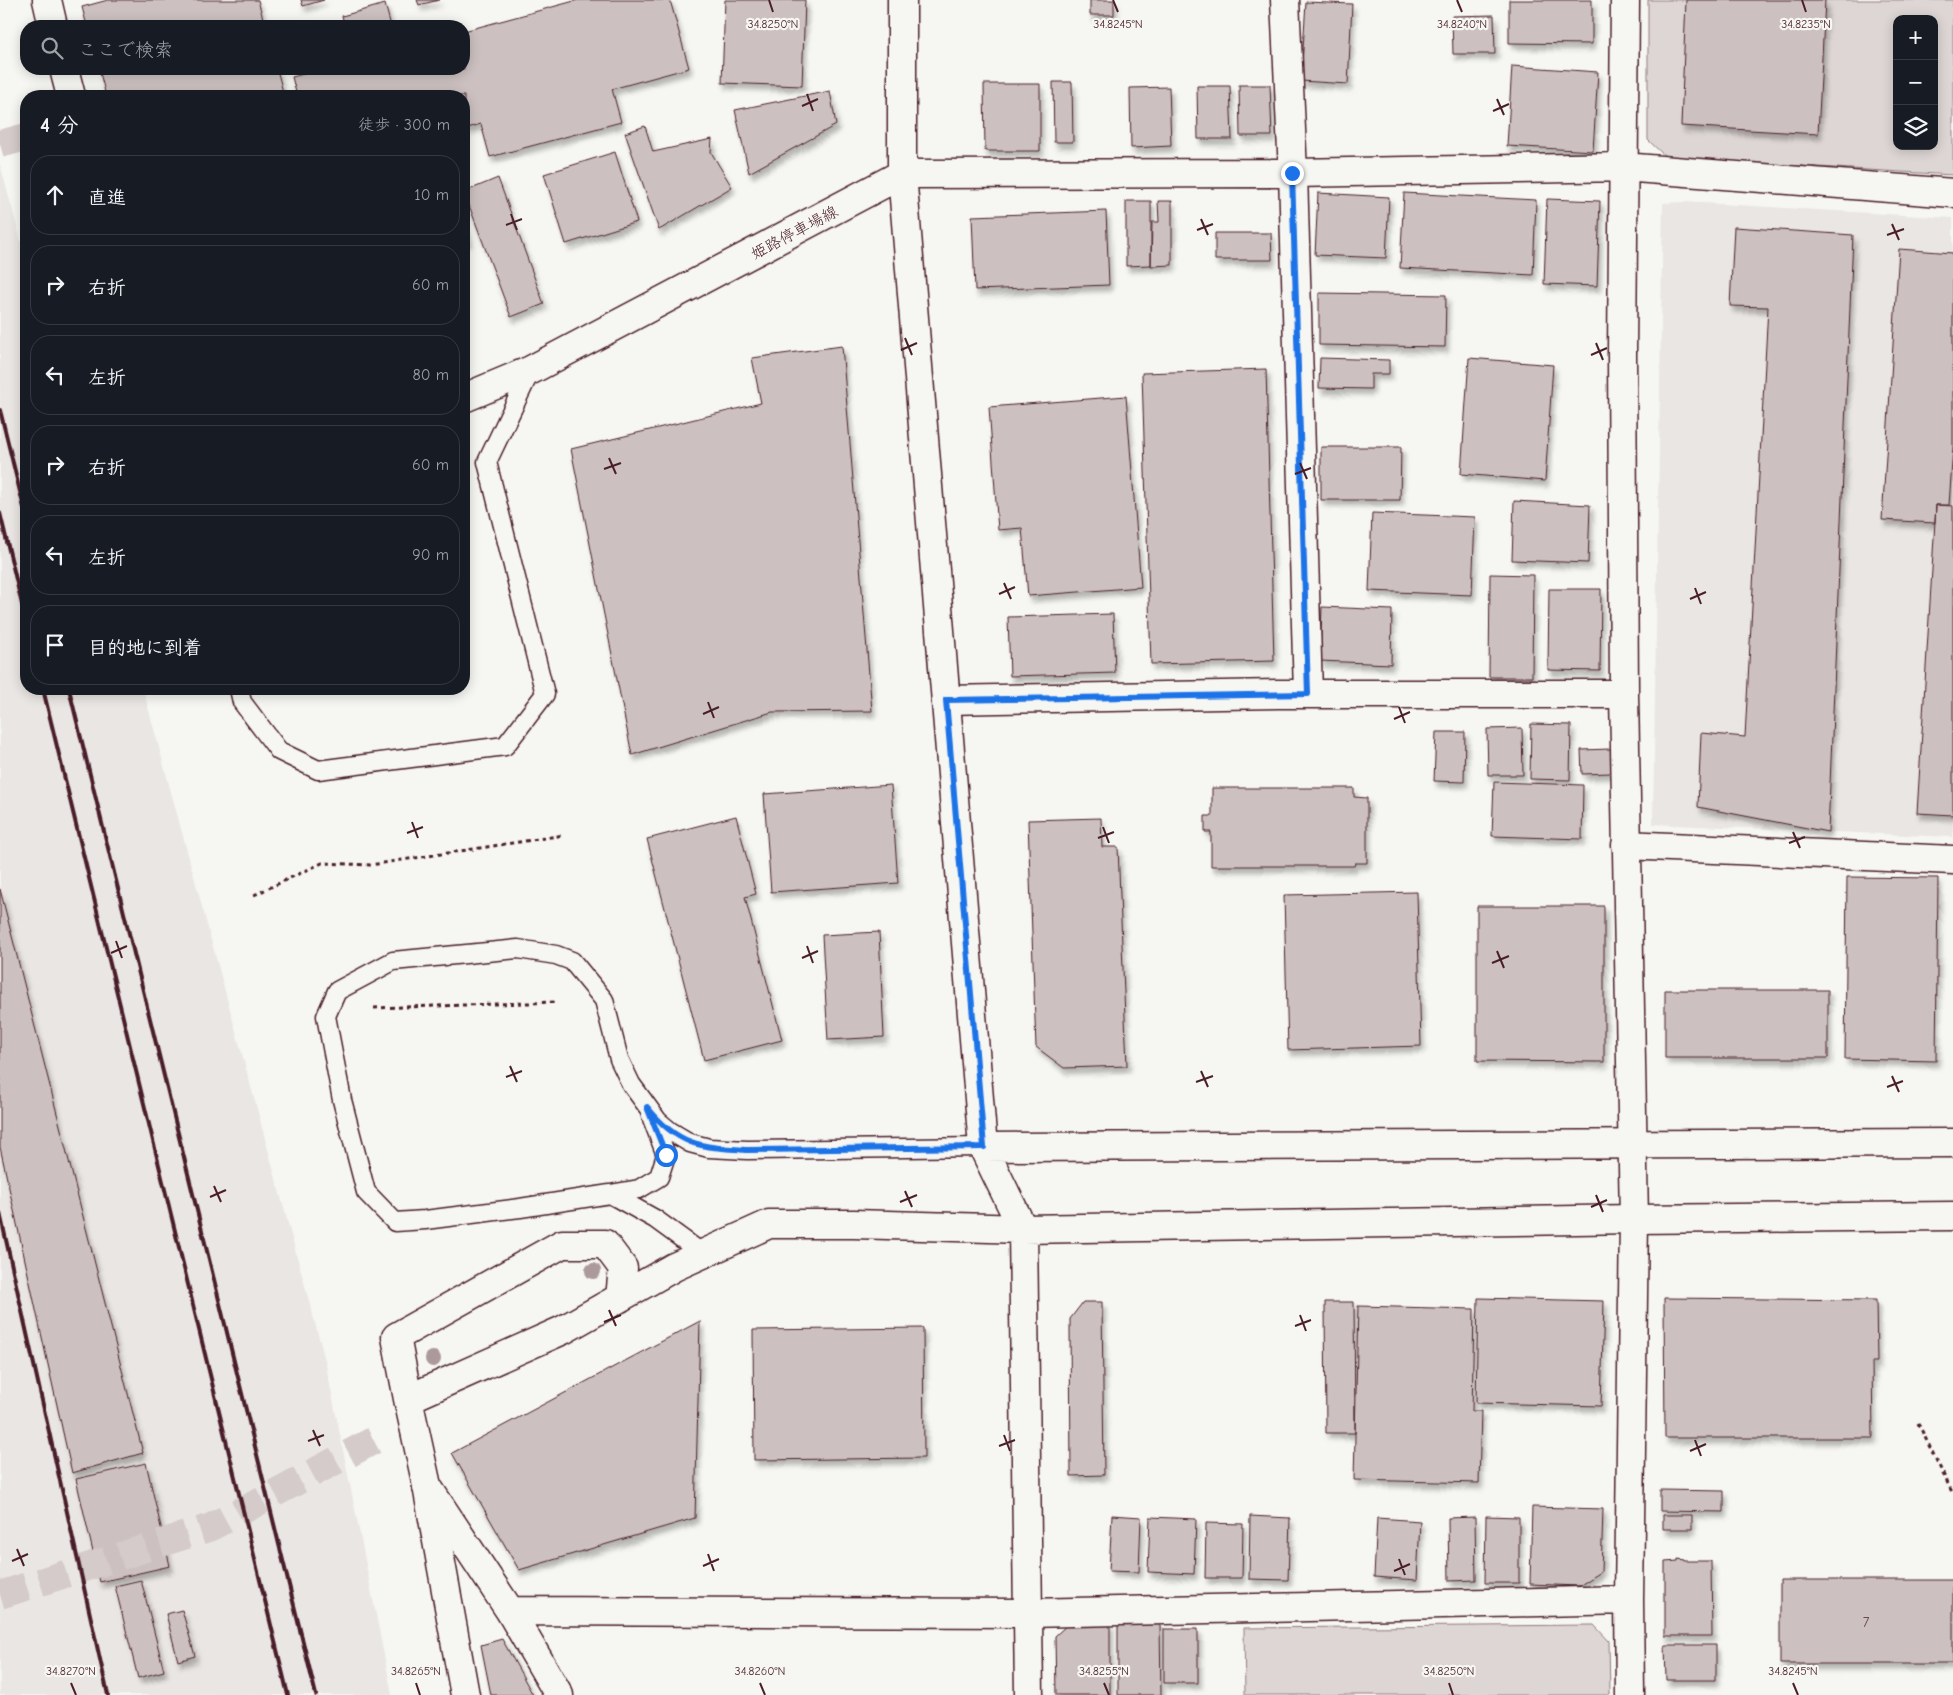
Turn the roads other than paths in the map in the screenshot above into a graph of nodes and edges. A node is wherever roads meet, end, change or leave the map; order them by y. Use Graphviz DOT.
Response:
graph roads {
  1 [pos="47,0"];
  2 [pos="902,0"];
  3 [pos="1286,0"];
  4 [pos="1625,0"];
  5 [pos="52,20"];
  6 [pos="66,75"];
  7 [pos="69,90"];
  8 [pos="1624,167"];
  9 [pos="1292,173"];
  10 [pos="902,174"];
  11 [pos="1953,193"];
  12 [pos="531,370"];
  13 [pos="470,395"];
  14 [pos="1308,694"];
  15 [pos="1624,694"];
  16 [pos="240,695"];
  17 [pos="946,700"];
  18 [pos="1626,845"];
  19 [pos="1953,860"];
  20 [pos="647,1107"];
  21 [pos="1953,1143"];
  22 [pos="1632,1145"];
  23 [pos="984,1147"];
  24 [pos="610,1194"];
  25 [pos="1953,1216"];
  26 [pos="1634,1219"];
  27 [pos="1023,1229"];
  28 [pos="703,1254"];
  29 [pos="620,1298"];
  30 [pos="408,1399"];
  31 [pos="427,1486"];
  32 [pos="1629,1600"];
  33 [pos="510,1611"];
  34 [pos="1028,1613"];
  35 [pos="464,1695"];
  36 [pos="559,1695"];
  37 [pos="1029,1695"];
  38 [pos="1630,1695"];
  1 -- 5 [label="street"];
  2 -- 10 [label="street"];
  3 -- 9 [label="street"];
  4 -- 8 [label="street"];
  6 -- 7 [label="street"];
  8 -- 9 [label="street"];
  8 -- 11 [label="street"];
  8 -- 15 [label="street"];
  9 -- 10 [label="street"];
  9 -- 14 [label="street"];
  10 -- 12 [label="street, 姫路停車場線"];
  10 -- 17 [label="street"];
  12 -- 13 [label="street, 姫路停車場線"];
  12 -- 16 [label="lane"];
  14 -- 15 [label="street"];
  14 -- 17 [label="street"];
  15 -- 18 [label="street"];
  17 -- 23 [label="street"];
  18 -- 19 [label="street"];
  18 -- 22 [label="street"];
  20 -- 23 [label="lane"];
  20 -- 24 [label="lane"];
  20 -- 24 [label="lane"];
  21 -- 22 [label="street"];
  22 -- 23 [label="street"];
  22 -- 26 [label="street"];
  23 -- 27 [label="street"];
  24 -- 28 [label="lane"];
  25 -- 26 [label="street"];
  26 -- 27 [label="street"];
  26 -- 32 [label="street"];
  27 -- 28 [label="street"];
  27 -- 34 [label="street"];
  28 -- 29 [label="street"];
  29 -- 30 [label="street"];
  29 -- 30 [label="street"];
  30 -- 31 [label="street"];
  31 -- 33 [label="street"];
  31 -- 35 [label="street"];
  32 -- 34 [label="street"];
  32 -- 38 [label="street"];
  33 -- 34 [label="street"];
  33 -- 36 [label="street"];
  34 -- 37 [label="street"];
}
